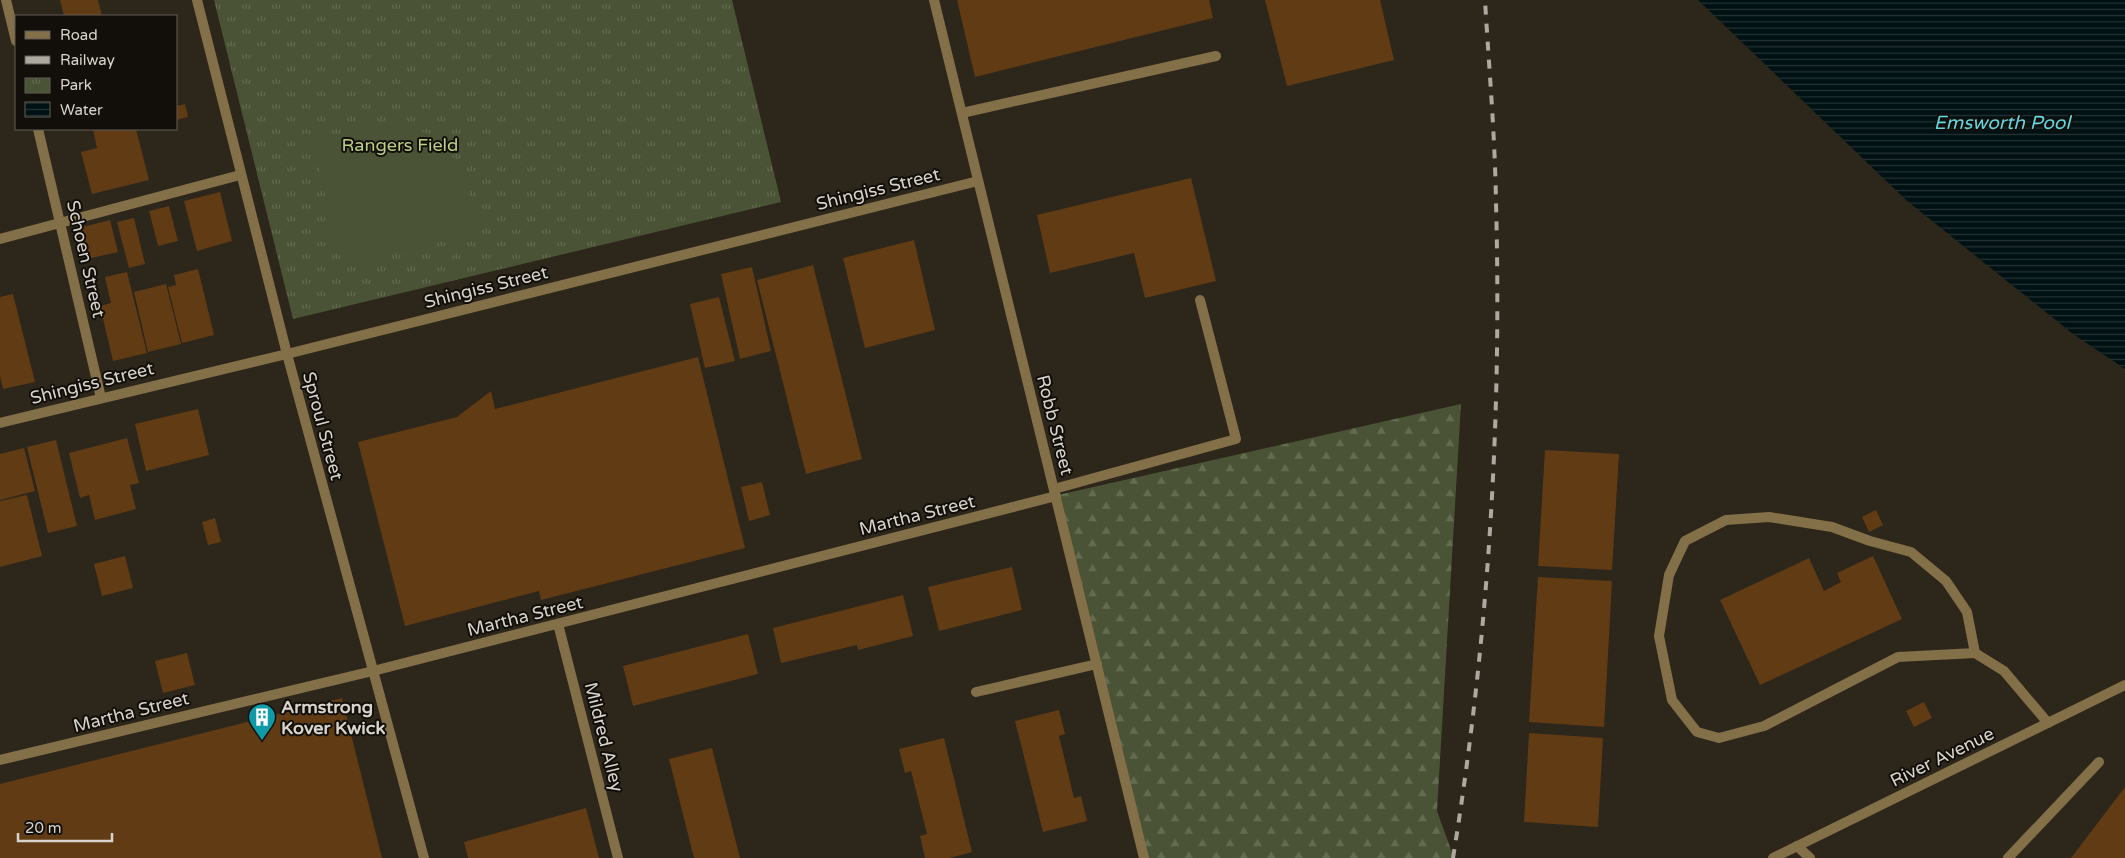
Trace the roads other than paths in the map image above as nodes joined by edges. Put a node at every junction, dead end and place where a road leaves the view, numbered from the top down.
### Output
1 (6, 0) edge
2 (197, 0) edge
3 (934, 0) edge
4 (15, 38) edge
5 (1216, 56) dead end
6 (962, 114) junction
7 (38, 130) edge
8 (240, 176) junction
9 (978, 180) junction
10 (61, 222) junction
11 (0, 239) edge
12 (1200, 300) dead end
13 (287, 354) junction
14 (101, 398) junction
15 (0, 423) edge
16 (1055, 492) junction
17 (558, 624) junction
18 (1976, 653) junction
19 (1097, 664) junction
20 (373, 671) junction
21 (2125, 685) edge
22 (976, 692) dead end
23 (2048, 723) junction
24 (0, 760) edge
25 (2100, 762) dead end
26 (1798, 846) junction
27 (424, 858) edge
28 (618, 858) edge
29 (1144, 858) edge
30 (1773, 858) edge
31 (1810, 858) edge
32 (2008, 858) edge

1 - 4 street
2 - 8 street, Sproul Street
3 - 6 street, Robb Street
5 - 6 street
6 - 9 street, Robb Street
7 - 10 street, Schoen Street
8 - 10 street
8 - 13 street, Sproul Street
9 - 13 street, Shingiss Street
9 - 16 street, Robb Street
10 - 11 street
10 - 14 street, Schoen Street
12 - 16 street, Martha Street
13 - 14 street, Shingiss Street
13 - 20 street, Sproul Street
14 - 15 street, Shingiss Street
16 - 17 street, Martha Street
16 - 19 street, Robb Street
17 - 20 street, Martha Street
17 - 28 street, Mildred Alley
18 - 18 street
18 - 23 street
19 - 22 street
19 - 29 street, Robb Street
20 - 24 street, Martha Street
20 - 27 street, Sproul Street
21 - 23 street, River Avenue
23 - 26 street, River Avenue
25 - 32 street
26 - 30 street, River Avenue
26 - 31 street

